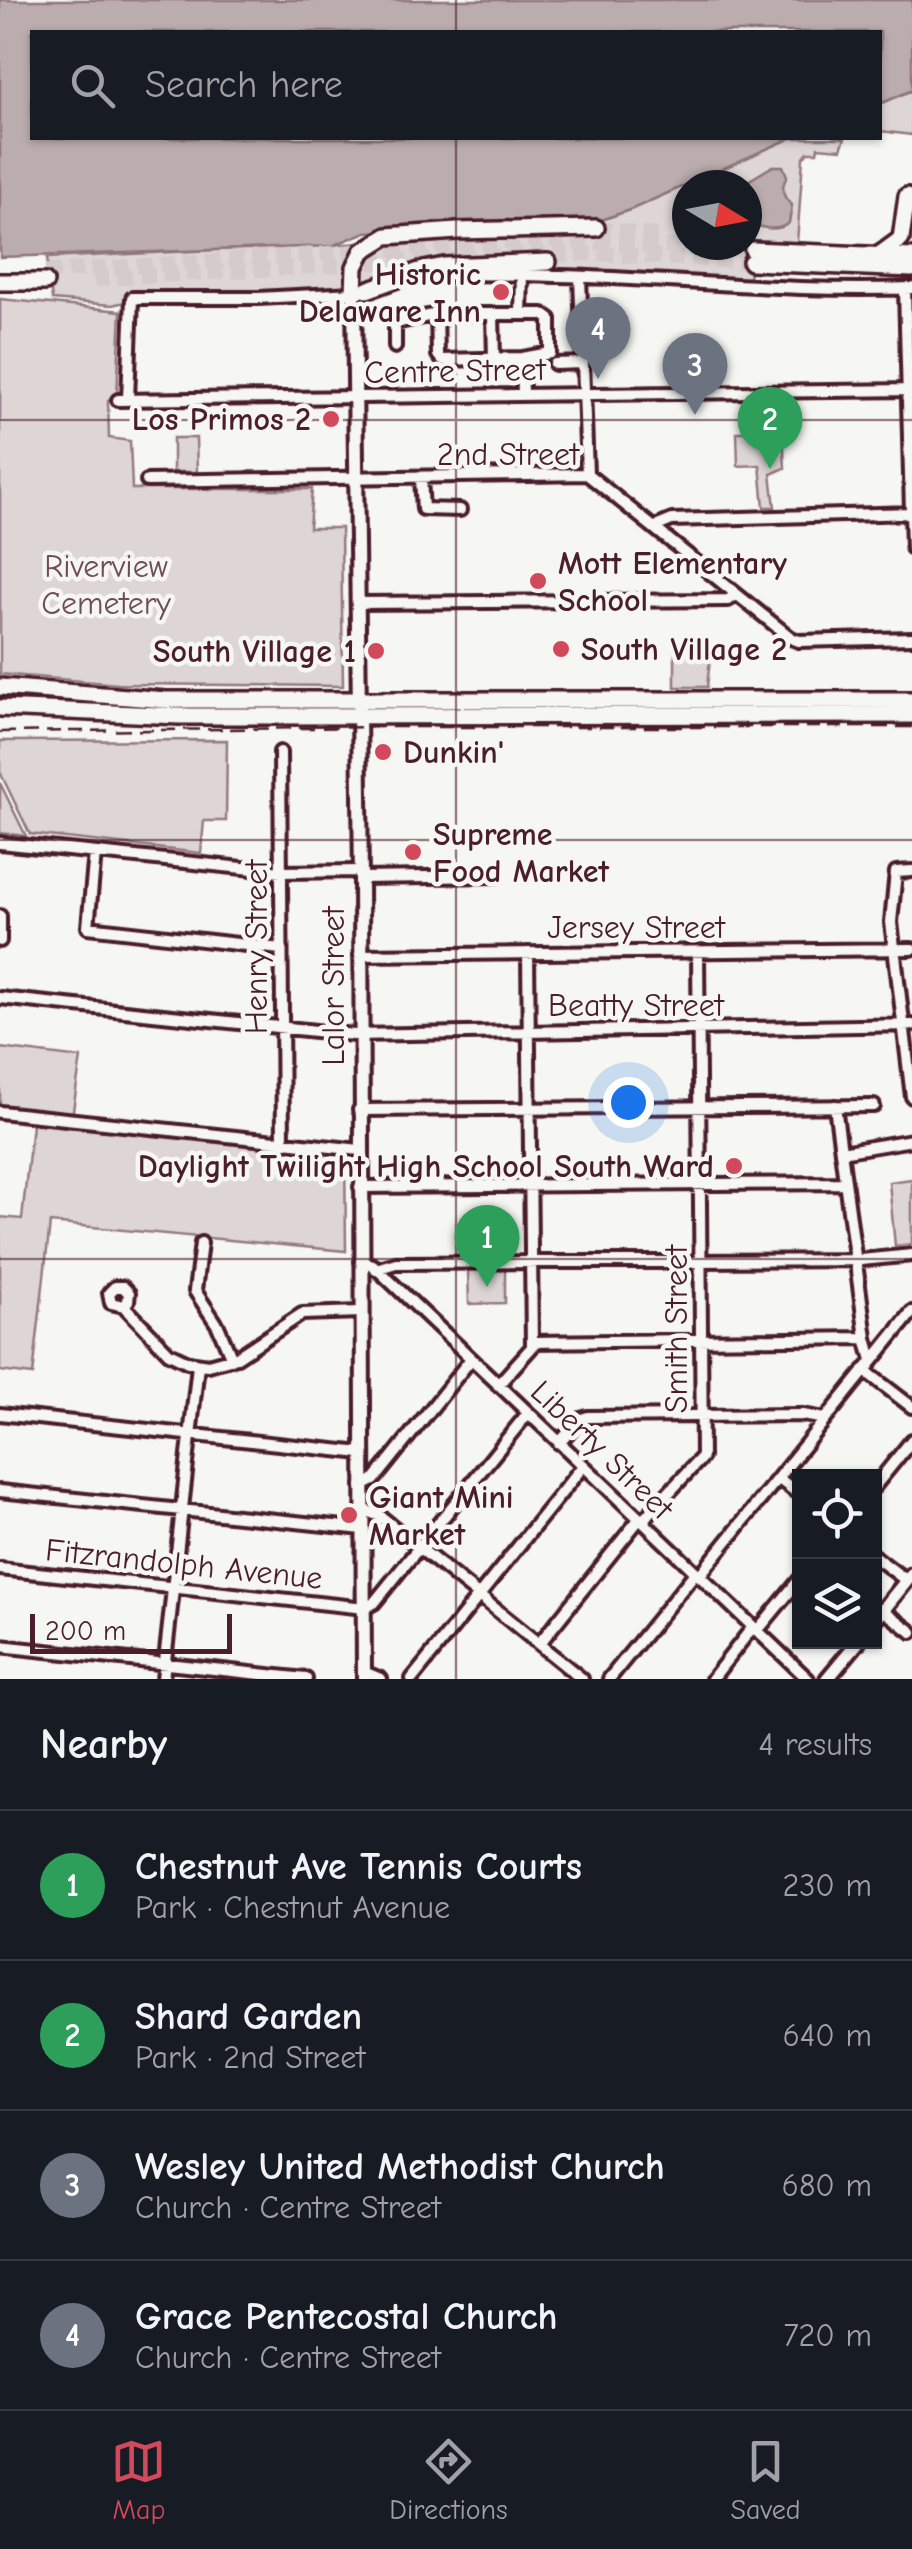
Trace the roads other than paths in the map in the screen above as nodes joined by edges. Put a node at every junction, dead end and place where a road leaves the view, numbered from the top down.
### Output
1 (596, 228) tunnel mouth
2 (912, 236) edge
3 (878, 256) junction
4 (912, 258) edge
5 (548, 262) dead end
6 (912, 269) edge
7 (0, 272) edge
8 (522, 275) junction
9 (580, 277) junction
10 (0, 282) edge
11 (908, 289) edge
12 (360, 291) junction
13 (437, 314) junction
14 (494, 314) junction
15 (522, 314) junction
16 (395, 347) dead end
17 (522, 358) junction
18 (494, 359) junction
19 (582, 363) junction
20 (555, 364) dead end
21 (910, 390) edge
22 (583, 394) junction
23 (523, 395) junction
24 (356, 398) junction
25 (586, 474) junction
26 (357, 479) junction
27 (421, 479) junction
28 (146, 481) dead end
29 (460, 510) dead end
30 (912, 513) edge
31 (655, 527) junction
32 (912, 548) edge
33 (736, 595) junction
34 (358, 602) junction
35 (912, 638) edge
36 (0, 687) edge
37 (912, 700) edge
38 (358, 708) junction
39 (5, 709) edge
40 (912, 715) edge
41 (280, 752) dead end
42 (0, 843) edge
43 (96, 853) junction
44 (912, 871) edge
45 (281, 872) junction
46 (361, 874) junction
47 (496, 876) dead end
48 (1, 920) edge
49 (0, 941) edge
50 (912, 948) edge
51 (894, 949) junction
52 (281, 950) junction
53 (698, 952) junction
54 (528, 953) junction
55 (360, 955) junction
56 (0, 998) edge
57 (908, 1026) edge
58 (282, 1027) junction
59 (699, 1030) junction
60 (529, 1031) junction
61 (360, 1033) junction
62 (912, 1097) edge
63 (835, 1106) junction
64 (874, 1106) dead end
65 (700, 1107) junction
66 (530, 1108) junction
67 (360, 1110) junction
68 (0, 1112) edge
69 (912, 1140) edge
70 (283, 1142) junction
71 (360, 1150) junction
72 (842, 1152) junction
73 (845, 1183) junction
74 (700, 1184) junction
75 (530, 1186) junction
76 (360, 1187) junction
77 (200, 1243) dead end
78 (912, 1255) edge
79 (856, 1260) junction
80 (361, 1261) junction
81 (701, 1262) junction
82 (531, 1263) junction
83 (376, 1269) junction
84 (124, 1306) dead end
85 (361, 1312) junction
86 (912, 1312) edge
87 (866, 1338) junction
88 (702, 1339) junction
89 (532, 1342) junction
90 (470, 1358) junction
91 (232, 1359) junction
92 (872, 1360) junction
93 (198, 1364) junction
94 (864, 1370) junction
95 (498, 1385) junction
96 (912, 1407) edge
97 (528, 1413) junction
98 (0, 1414) edge
99 (702, 1416) junction
100 (825, 1418) junction
101 (190, 1434) junction
102 (912, 1440) edge
103 (559, 1443) junction
104 (362, 1453) junction
105 (582, 1466) junction
106 (882, 1477) edge
107 (778, 1478) junction
108 (362, 1486) junction
109 (792, 1489) edge
110 (0, 1492) edge
111 (362, 1509) junction
112 (182, 1510) junction
113 (640, 1520) junction
114 (363, 1530) junction
115 (418, 1548) junction
116 (879, 1559) edge
117 (0, 1570) edge
118 (697, 1574) junction
119 (909, 1578) edge
120 (173, 1588) junction
121 (792, 1588) edge
122 (478, 1596) junction
123 (363, 1608) junction
124 (882, 1612) edge
125 (882, 1617) edge
126 (755, 1629) junction
127 (912, 1632) edge
128 (539, 1644) junction
129 (0, 1646) edge
130 (852, 1649) edge
131 (165, 1664) junction
132 (364, 1675) edge
133 (163, 1679) edge
134 (306, 1679) edge
135 (381, 1679) edge
136 (412, 1679) edge
137 (582, 1679) edge
138 (609, 1679) edge
139 (712, 1679) edge
140 (808, 1679) edge
141 (827, 1679) edge

1 - 12 highway
2 - 3 highway
3 - 4 highway
3 - 6 highway
5 - 12 highway
7 - 10 highway
8 - 9 street
8 - 12 street
8 - 15 street
9 - 11 street
9 - 19 street
11 - 21 street
12 - 24 main road, Lalor Street
12 - 24 street, Centre Street
13 - 14 street
13 - 16 street
13 - 18 street
14 - 15 street
14 - 18 street
15 - 17 street
17 - 18 street
17 - 23 street
19 - 20 street
19 - 22 street
21 - 22 street, Centre Street
21 - 30 street
22 - 23 street, Centre Street
22 - 25 street
23 - 24 street, Centre Street
24 - 26 main road, Lalor Street
25 - 27 street, 2nd Street
25 - 31 street, 2nd Street
26 - 27 street, 2nd Street
26 - 28 street, 2nd Street
26 - 34 main road, Lalor Street
27 - 29 street
30 - 31 street
30 - 32 street
31 - 33 street, 2nd Street
33 - 34 street
33 - 35 street, 2nd Street
34 - 38 main road, Lalor Street
36 - 38 highway
37 - 38 highway
38 - 39 highway
38 - 40 highway
38 - 46 main road, Lalor Street
41 - 45 street, Henry Street
42 - 43 street
43 - 45 street
43 - 52 street
44 - 51 street
45 - 46 street
45 - 52 street, Henry Street
46 - 47 street
46 - 55 main road, Lalor Street
48 - 49 street
50 - 51 street, Jersey Street
51 - 53 street, Jersey Street
51 - 57 street
52 - 58 street, Henry Street
53 - 54 street, Jersey Street
53 - 59 street, Smith Street
54 - 55 street, Jersey Street
54 - 60 street
55 - 61 main road, Lalor Street
56 - 58 street, Beatty Street
57 - 59 street, Beatty Street
57 - 62 street
58 - 61 street, Beatty Street
58 - 70 street, Henry Street
59 - 60 street, Beatty Street
59 - 65 street, Smith Street
60 - 61 street, Beatty Street
60 - 66 street
61 - 67 main road, Lalor Street
63 - 64 street
63 - 65 street
63 - 72 street
65 - 66 street
65 - 74 street, Smith Street
66 - 67 street
66 - 75 street
67 - 71 main road, Lalor Street
68 - 70 street
69 - 72 street
70 - 71 street
71 - 76 main road, Lalor Street
72 - 73 street
73 - 74 street
73 - 79 street
74 - 75 street
74 - 81 street, Smith Street
75 - 76 street
75 - 82 street
76 - 80 main road, Lalor Street
77 - 91 street
78 - 79 street
79 - 81 street
79 - 87 street
80 - 83 street, Liberty Street
80 - 85 main road, Lalor Street
81 - 82 street
81 - 88 street, Smith Street
82 - 83 street
82 - 89 street
83 - 90 street, Liberty Street
84 - 93 street
85 - 91 street
85 - 104 main road, Lalor Street
86 - 92 street
87 - 88 street
87 - 92 street
88 - 89 street
88 - 99 street, Smith Street
89 - 95 street
90 - 95 street, Liberty Street
90 - 108 street
91 - 93 street
92 - 94 street
93 - 101 street
94 - 96 street
94 - 100 street
95 - 97 street, Liberty Street
97 - 103 street, Liberty Street
97 - 115 street
98 - 101 street
99 - 100 street
99 - 103 street
99 - 113 street, Smith Street
100 - 107 street
101 - 104 street
101 - 112 street
102 - 106 street
103 - 105 street, Liberty Street
104 - 108 main road, Lalor Street
105 - 113 street, Liberty Street
105 - 122 street
107 - 109 street
107 - 118 street
108 - 111 main road, Lalor Street
110 - 112 street
111 - 114 main road, Lalor Street
111 - 115 street
112 - 114 street
112 - 120 street
113 - 118 street, Liberty Street
113 - 128 street, Smith Street
114 - 123 main road, Lalor Street
115 - 122 street
115 - 123 street
116 - 119 street
117 - 120 street, Fitzrandolph Avenue
118 - 126 street, Liberty Street
118 - 138 street
119 - 124 main road
120 - 123 street, Fitzrandolph Avenue
120 - 131 street
121 - 126 street
122 - 128 street
122 - 136 street
123 - 132 main road, Lalor Street
125 - 127 street
126 - 139 street
126 - 140 street, Liberty Street
128 - 137 street
129 - 131 street
130 - 141 main road
131 - 133 street
131 - 134 street
132 - 135 street

